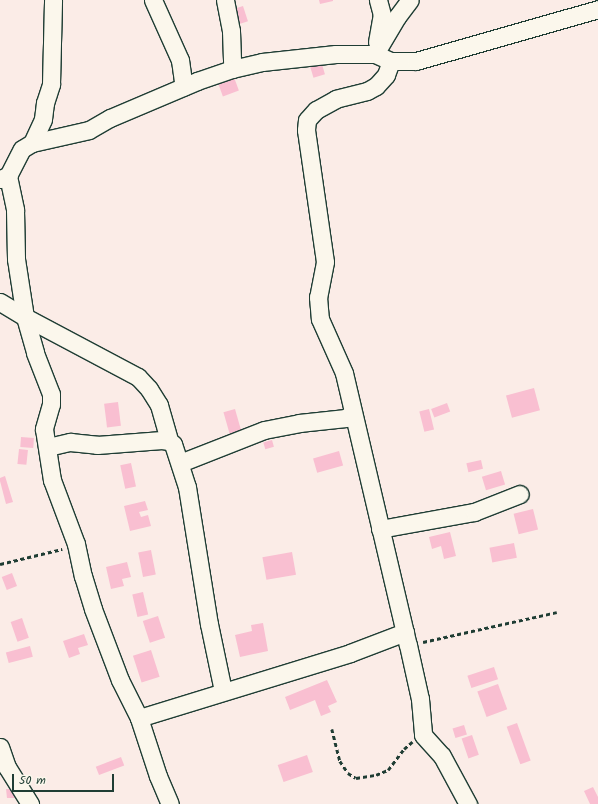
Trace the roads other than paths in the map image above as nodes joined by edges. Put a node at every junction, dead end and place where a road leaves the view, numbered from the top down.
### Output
1 (53, 0) edge
2 (153, 0) edge
3 (225, 0) edge
4 (378, 0) edge
5 (410, 0) edge
6 (598, 9) edge
7 (375, 54) junction
8 (391, 61) junction
9 (232, 69) junction
10 (184, 87) junction
11 (32, 143) junction
12 (4, 177) edge
13 (0, 302) edge
14 (25, 317) junction
15 (352, 413) junction
16 (169, 441) junction
17 (48, 447) junction
18 (180, 463) junction
19 (520, 494) dead end
20 (380, 529) junction
21 (407, 638) junction
22 (223, 691) junction
23 (139, 718) junction
24 (0, 747) edge
25 (30, 804) edge
26 (170, 804) edge
27 (468, 804) edge

1 - 11 street
2 - 10 street
3 - 9 street
4 - 7 street
5 - 7 street
6 - 8 street
7 - 8 street
7 - 9 street
8 - 15 street
9 - 10 street
10 - 11 street
11 - 12 street
12 - 14 street
13 - 14 street
14 - 16 street
14 - 17 street
15 - 18 street
15 - 20 street
16 - 17 street
16 - 18 street
17 - 23 street
18 - 22 street
19 - 20 street
20 - 21 street
21 - 22 street
21 - 27 street
22 - 23 street
23 - 26 street
24 - 25 street

